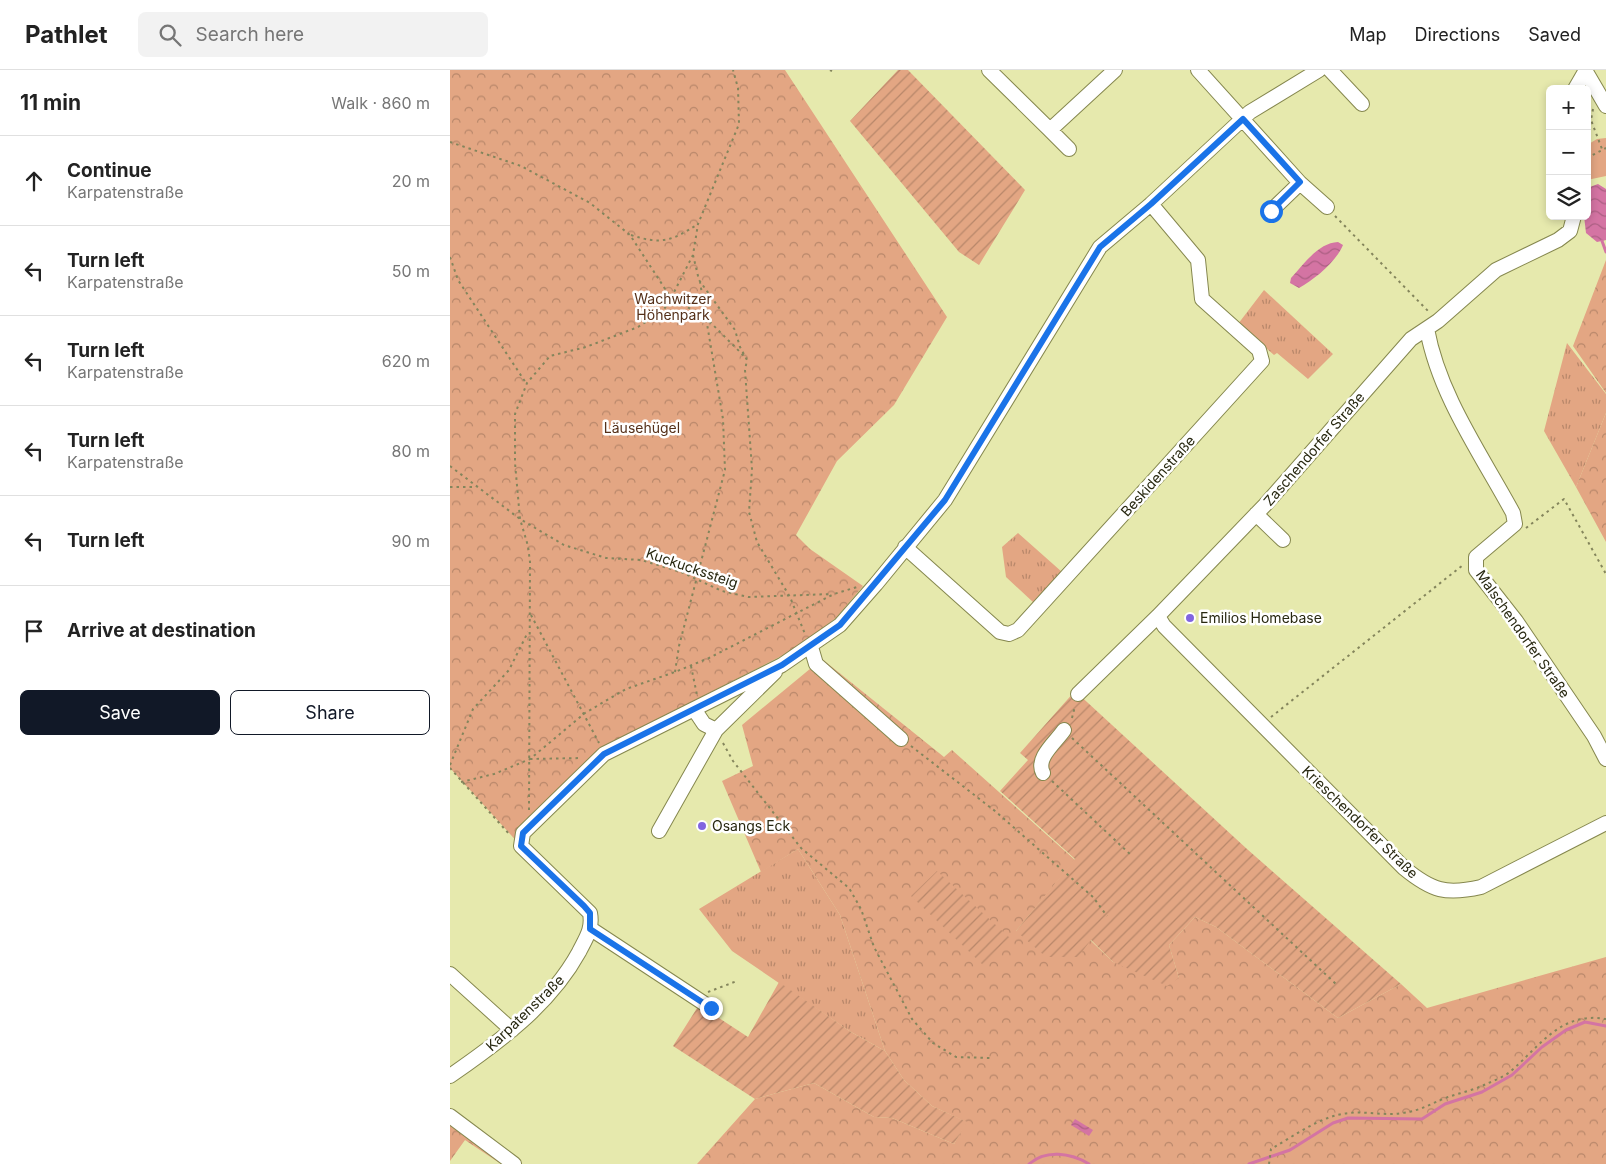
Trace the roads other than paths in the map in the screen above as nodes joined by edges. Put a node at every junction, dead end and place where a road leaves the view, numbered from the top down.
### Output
1 (989, 70) edge
2 (1116, 70) edge
3 (1198, 70) edge
4 (1319, 70) edge
5 (1330, 70) edge
6 (1586, 70) edge
7 (1577, 85) edge
8 (1604, 103) edge
9 (1362, 104) dead end
10 (1243, 119) junction
11 (1050, 130) junction
12 (1069, 149) dead end
13 (1300, 182) junction
14 (1151, 204) junction
15 (1327, 207) road end
16 (1271, 211) dead end
17 (1573, 220) edge
18 (1433, 325) junction
19 (1256, 514) junction
20 (1283, 540) dead end
21 (905, 548) junction
22 (1158, 616) junction
23 (811, 647) junction
24 (782, 665) junction
25 (1078, 694) dead end
26 (697, 708) junction
27 (716, 730) junction
28 (1064, 730) road end
29 (901, 739) road end
30 (1606, 758) edge
31 (1043, 773) road end
32 (1606, 823) edge
33 (659, 832) dead end
34 (590, 929) junction
35 (450, 974) edge
36 (711, 1008) dead end
37 (512, 1030) junction
38 (450, 1076) edge
39 (450, 1116) edge
40 (514, 1164) edge

1 - 11 street
2 - 11 street
3 - 10 street
4 - 10 street
5 - 9 street
6 - 7 street
6 - 8 street
10 - 13 street
10 - 14 street
11 - 12 street
13 - 15 street
13 - 16 street
14 - 21 street
14 - 21 street, Beskidenstraße
17 - 18 street, Zaschendorfer Straße
18 - 19 street, Zaschendorfer Straße
18 - 30 street, Malschendorfer Straße
19 - 20 street
19 - 22 street, Zaschendorfer Straße
21 - 23 street
22 - 25 street, Zaschendorfer Straße
22 - 32 street, Krieschendorfer Straße
23 - 24 street
23 - 29 street
24 - 26 street
24 - 27 street
26 - 27 street
26 - 34 street
27 - 33 street
28 - 31 street
34 - 36 street
34 - 37 street, Karpatenstraße
35 - 37 street
37 - 38 street, Karpatenstraße
39 - 40 street

